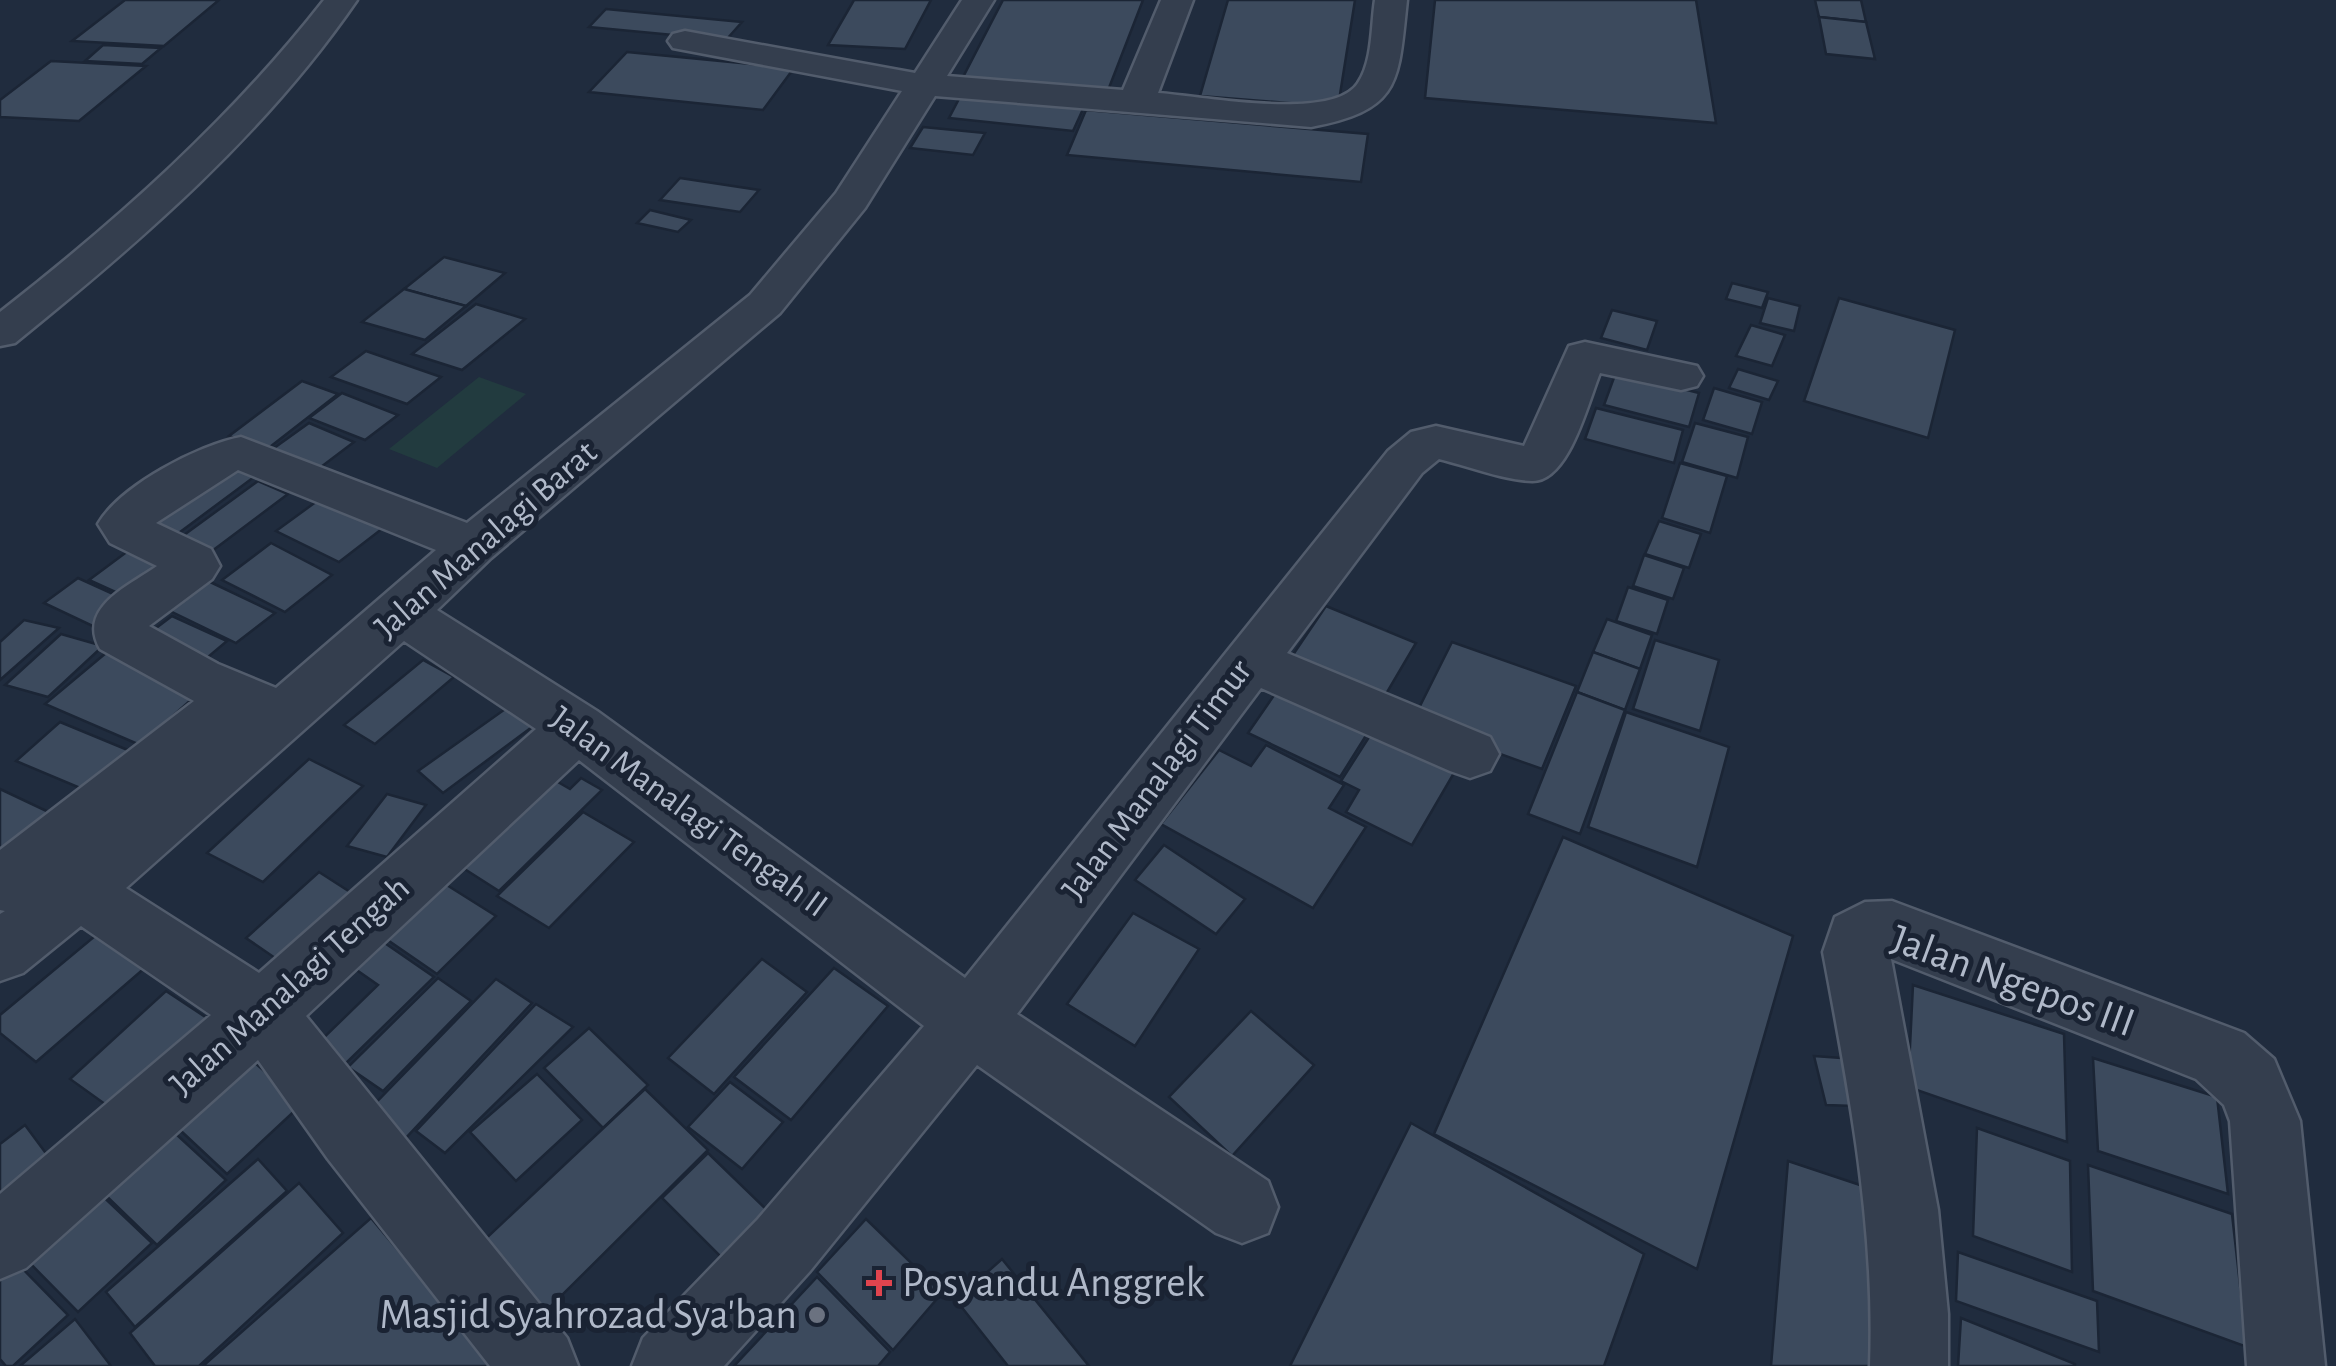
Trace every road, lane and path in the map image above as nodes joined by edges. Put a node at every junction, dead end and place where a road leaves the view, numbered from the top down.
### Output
1 (341, 0) edge
2 (978, 0) edge
3 (1176, 0) edge
4 (1390, 0) edge
5 (685, 41) dead end
6 (925, 84) junction
7 (1136, 103) junction
8 (0, 334) edge
9 (1681, 376) dead end
10 (473, 544) junction
11 (401, 613) junction
12 (1250, 660) junction
13 (262, 705) junction
14 (577, 727) junction
15 (1470, 754) dead end
16 (36, 880) edge
17 (0, 952) edge
18 (263, 1012) junction
19 (970, 1020) junction
20 (1242, 1207) dead end
21 (0, 1242) edge
22 (539, 1366) edge
23 (672, 1366) edge
24 (1910, 1366) edge
25 (2286, 1366) edge

1 - 8 street
2 - 6 street, Jalan Manalagi Barat
3 - 7 street
4 - 7 street
5 - 6 street
6 - 7 street
6 - 10 street, Jalan Manalagi Barat
9 - 12 street, Jalan Manalagi Timur
10 - 11 street, Jalan Manalagi Barat
10 - 13 street
11 - 13 street, Jalan Manalagi Barat
11 - 14 street, Jalan Manalagi Tengah II
12 - 15 street
12 - 19 street, Jalan Manalagi Timur
13 - 16 street, Jalan Manalagi Barat
14 - 18 street, Jalan Manalagi Tengah
14 - 19 street, Jalan Manalagi Tengah II
16 - 17 street
16 - 18 street
18 - 21 street, Jalan Manalagi Tengah
18 - 22 street
19 - 20 street, Jalan Manalagi Tengah II
19 - 23 street, Jalan Manalagi Timur
24 - 25 street, Jalan Ngepos III

